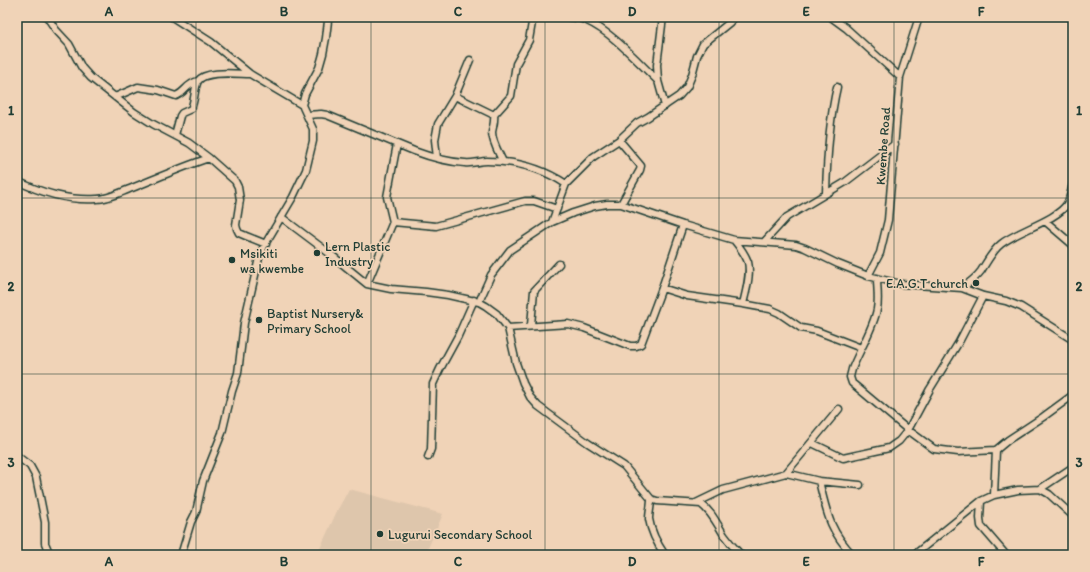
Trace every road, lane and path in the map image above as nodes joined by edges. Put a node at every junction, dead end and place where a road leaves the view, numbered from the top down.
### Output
1 (47, 17) edge
2 (172, 17) edge
3 (326, 17) edge
4 (534, 17) edge
5 (569, 17) edge
6 (663, 17) edge
7 (734, 17) edge
8 (831, 17) edge
9 (919, 17) edge
10 (470, 60) dead end
11 (250, 74) junction
12 (900, 77) junction
13 (198, 81) junction
14 (658, 81) junction
15 (837, 86) dead end
16 (455, 96) junction
17 (115, 97) junction
18 (302, 105) junction
19 (665, 106) junction
20 (307, 115) junction
21 (494, 116) junction
22 (175, 135) junction
23 (619, 140) junction
24 (397, 144) junction
25 (895, 144) junction
26 (209, 158) junction
27 (437, 158) junction
28 (503, 162) junction
29 (17, 181) edge
30 (566, 184) junction
31 (1073, 184) edge
32 (826, 193) junction
33 (621, 204) junction
34 (1070, 206) edge
35 (557, 209) junction
36 (281, 217) junction
37 (1045, 221) junction
38 (393, 222) junction
39 (552, 222) junction
40 (683, 225) junction
41 (734, 240) junction
42 (764, 242) junction
43 (266, 244) junction
44 (1073, 245) edge
45 (559, 264) dead end
46 (868, 276) junction
47 (877, 278) junction
48 (367, 284) junction
49 (662, 288) junction
50 (962, 288) junction
51 (983, 296) junction
52 (477, 301) junction
53 (743, 304) junction
54 (531, 325) junction
55 (508, 328) junction
56 (1073, 340) edge
57 (861, 348) junction
58 (1073, 395) edge
59 (839, 409) dead end
60 (908, 430) junction
61 (812, 443) junction
62 (996, 450) junction
63 (17, 456) edge
64 (428, 458) dead end
65 (1073, 466) edge
66 (786, 473) junction
67 (819, 481) junction
68 (860, 485) dead end
69 (1040, 489) junction
70 (994, 495) junction
71 (651, 500) junction
72 (981, 500) junction
73 (696, 503) junction
74 (1073, 516) edge
75 (50, 555) edge
76 (181, 555) edge
77 (665, 555) edge
78 (740, 555) edge
79 (853, 555) edge
80 (914, 555) edge
81 (1006, 555) edge

1 - 17 street
2 - 11 street
3 - 18 street
4 - 21 street
5 - 14 street
6 - 14 street
7 - 19 street
8 - 12 street
9 - 12 street, Kwembe Road
10 - 16 street
11 - 13 street
11 - 18 street
12 - 25 street, Kwembe Road
13 - 17 street
13 - 22 street
14 - 19 street
15 - 32 street
16 - 21 street
16 - 27 street
17 - 22 street
18 - 20 street
19 - 23 street
20 - 24 street
20 - 36 street
21 - 28 street
22 - 26 street
23 - 30 street
23 - 33 street
24 - 27 street
24 - 38 street
25 - 32 street
25 - 46 street, Kwembe Road
26 - 29 street
26 - 43 street
27 - 28 street
28 - 30 street
30 - 35 street
31 - 34 street
32 - 42 street
33 - 39 street
33 - 40 street
34 - 37 street
35 - 38 street
35 - 39 street
36 - 43 street
36 - 48 street
37 - 44 street
37 - 50 street
38 - 48 street
39 - 52 street
40 - 41 street
40 - 49 street
41 - 42 street
41 - 53 street
42 - 46 street
43 - 76 street
45 - 54 street
46 - 47 street
47 - 50 street
47 - 57 street
48 - 52 street
49 - 53 street
49 - 54 street
50 - 51 street
51 - 56 street
51 - 60 street
52 - 55 street
52 - 64 street
53 - 57 street
54 - 55 street
55 - 71 street
57 - 60 street
58 - 62 street
59 - 61 street
60 - 61 street
60 - 62 street
61 - 66 street
62 - 70 street
63 - 75 street
65 - 69 street
66 - 67 street
66 - 73 street
67 - 68 street
67 - 79 street
69 - 70 street
69 - 74 street
70 - 72 street
71 - 73 street
71 - 77 street
72 - 80 street
72 - 81 street
73 - 78 street

